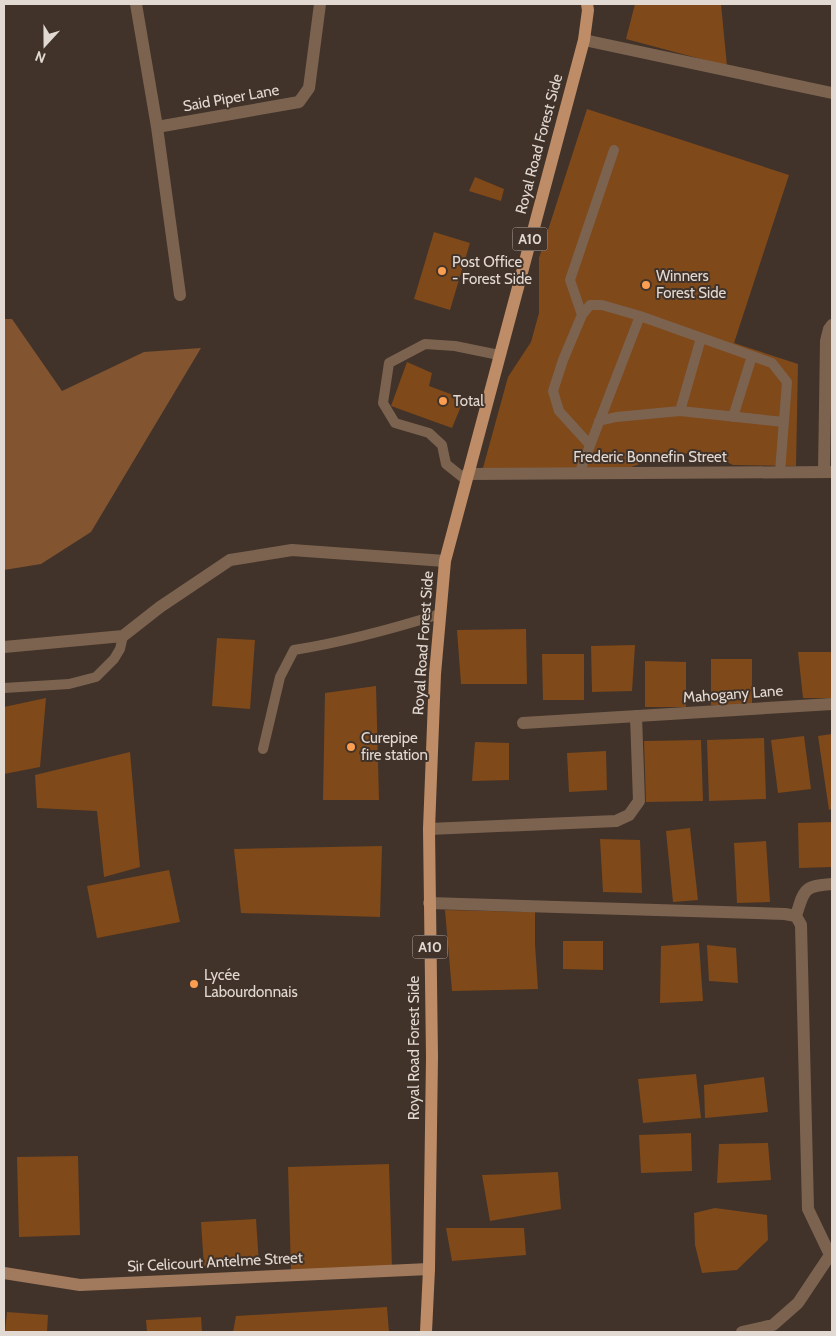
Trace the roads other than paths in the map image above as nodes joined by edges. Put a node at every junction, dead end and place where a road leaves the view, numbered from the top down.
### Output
1 (136, 4) edge
2 (320, 4) edge
3 (587, 4) edge
4 (584, 40) junction
5 (832, 93) edge
6 (156, 128) junction
7 (614, 150) dead end
8 (180, 295) dead end
9 (582, 316) junction
10 (640, 316) junction
11 (832, 325) edge
12 (701, 338) junction
13 (499, 356) junction
14 (752, 356) junction
15 (680, 411) junction
16 (733, 417) junction
17 (599, 421) junction
18 (784, 422) junction
19 (590, 445) junction
20 (780, 472) junction
21 (828, 472) edge
22 (579, 474) junction
23 (466, 477) junction
24 (445, 562) junction
25 (440, 614) junction
26 (122, 636) junction
27 (4, 647) edge
28 (4, 688) edge
29 (832, 704) edge
30 (636, 716) junction
31 (523, 723) dead end
32 (263, 749) dead end
33 (429, 829) junction
34 (832, 884) edge
35 (429, 903) junction
36 (796, 916) junction
37 (831, 1253) edge
38 (429, 1268) junction
39 (4, 1273) edge
40 (426, 1332) edge
41 (742, 1332) edge

1 - 6 street
2 - 6 street, Said Piper Lane
3 - 4 main road, Royal Road Forest Side / A10
4 - 5 street
4 - 13 main road, Royal Road Forest Side / A10
6 - 8 street
7 - 9 lane
9 - 10 lane
9 - 19 lane
10 - 12 lane
10 - 17 lane
11 - 21 street
12 - 14 lane
12 - 15 lane
13 - 23 main road, Royal Road Forest Side / A10
13 - 23 lane
14 - 16 lane
14 - 18 lane
15 - 16 lane
15 - 17 lane
16 - 18 lane
17 - 19 lane
18 - 20 lane
19 - 22 lane
20 - 21 street, Frederic Bonnefin Street
20 - 22 street, Frederic Bonnefin Street
22 - 23 street, Frederic Bonnefin Street
23 - 24 main road, Royal Road Forest Side / A10
24 - 25 main road, Royal Road Forest Side / A10
24 - 26 street
25 - 32 lane
25 - 33 main road, Royal Road Forest Side / A10
26 - 27 street
26 - 28 lane
29 - 30 street, Mahogany Lane
30 - 31 street, Mahogany Lane
30 - 33 street
33 - 35 main road, Royal Road Forest Side / A10
34 - 36 street
35 - 36 street
35 - 38 main road, Royal Road Forest Side / A10
36 - 37 street
37 - 41 street
38 - 39 street, Sir Celicourt Antelme Street
38 - 40 main road, Royal Road Forest Side / A10

